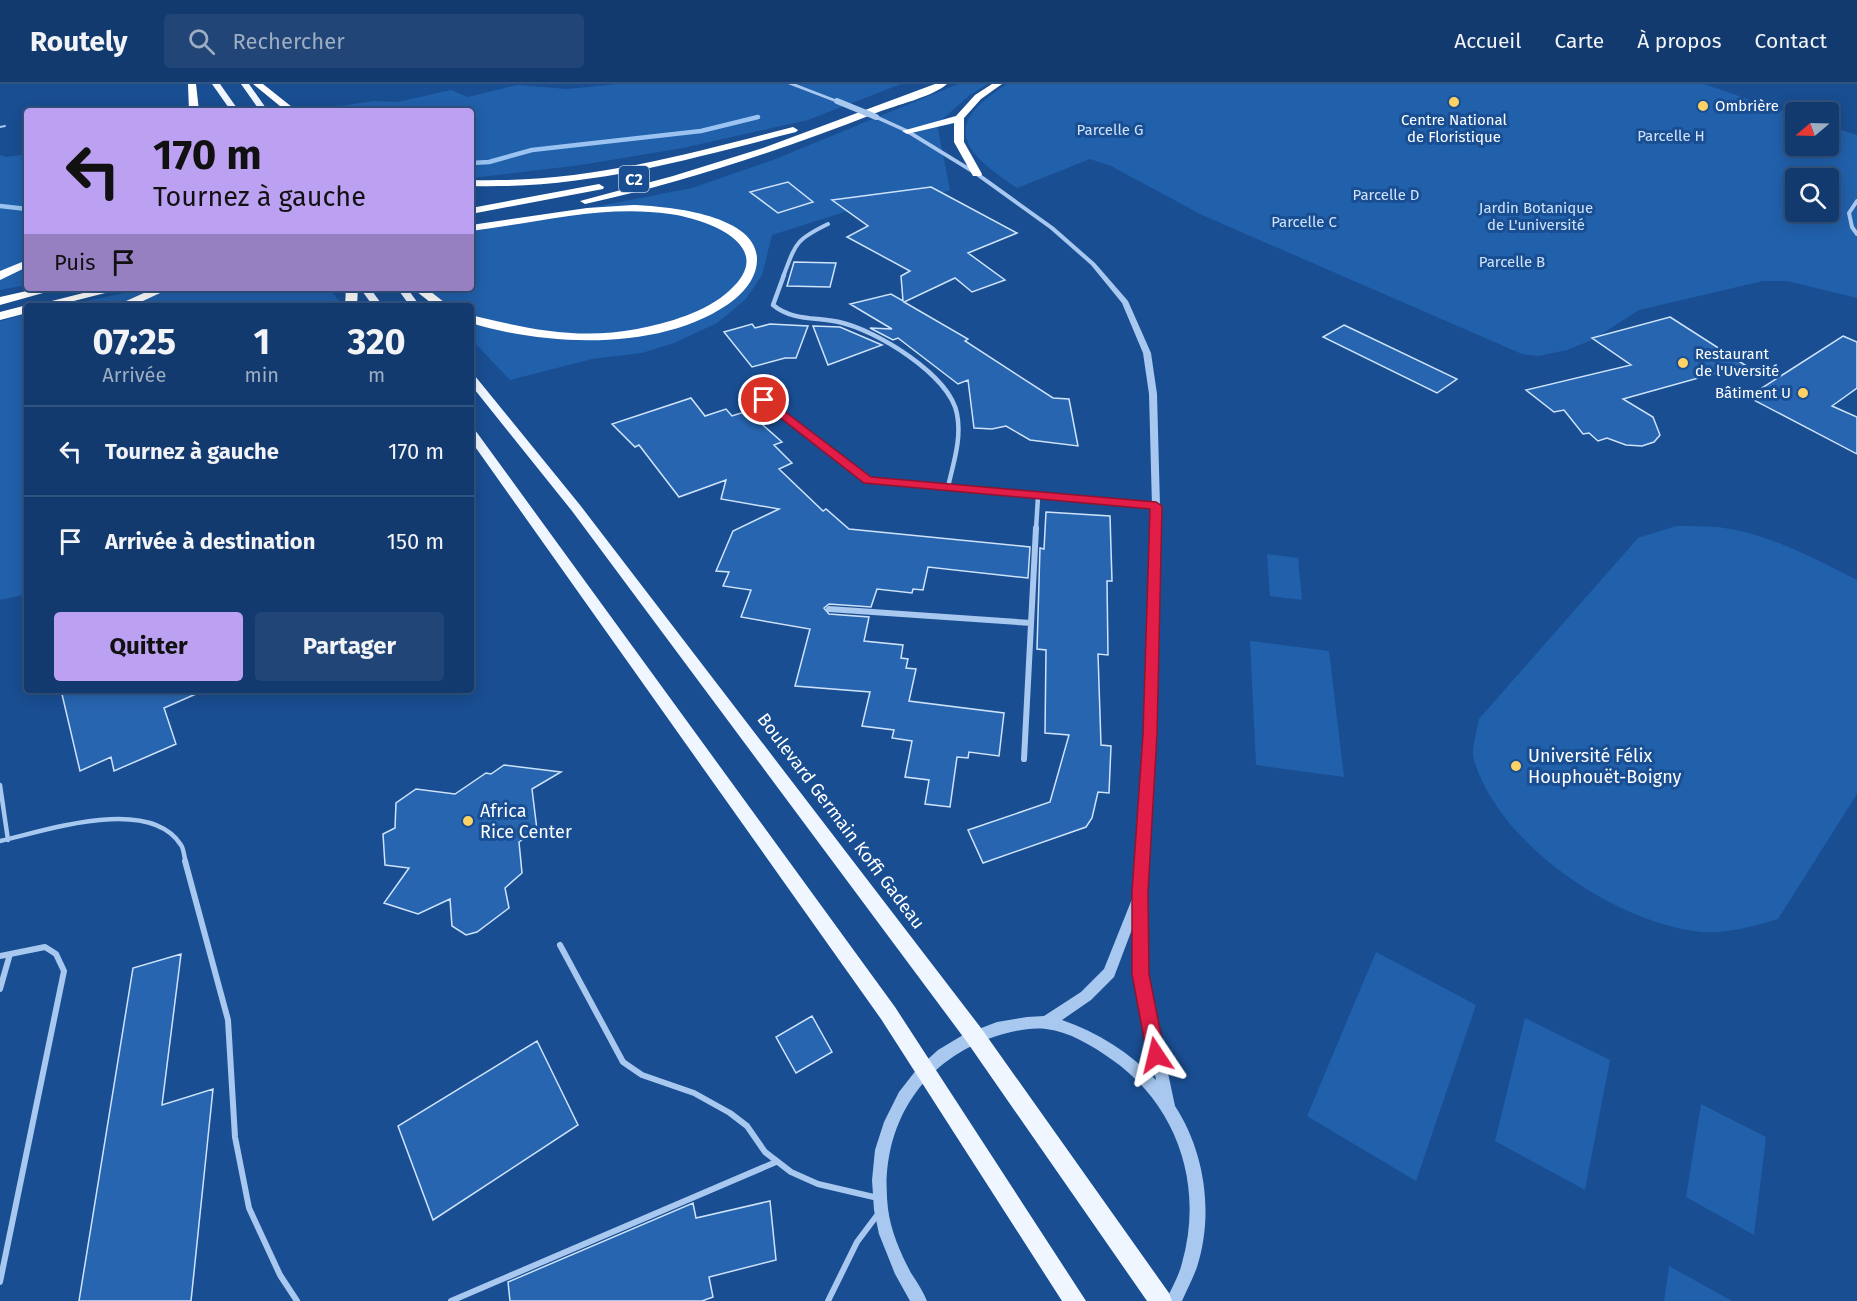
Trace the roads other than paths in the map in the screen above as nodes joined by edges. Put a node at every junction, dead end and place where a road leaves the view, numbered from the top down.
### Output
1 (192, 84) edge
2 (216, 84) edge
3 (245, 84) edge
4 (257, 84) edge
5 (791, 84) edge
6 (916, 84) edge
7 (943, 84) edge
8 (998, 84) edge
9 (194, 108) edge
10 (233, 108) edge
11 (262, 108) edge
12 (289, 108) edge
13 (959, 118) junction
14 (5, 126) dead end
15 (0, 127) edge
16 (793, 130) junction
17 (907, 131) junction
18 (977, 174) junction
19 (474, 183) edge
20 (1857, 201) edge
21 (474, 210) edge
22 (828, 224) dead end
23 (474, 225) edge
24 (474, 226) edge
25 (1857, 234) edge
26 (24, 264) edge
27 (0, 276) edge
28 (42, 291) edge
29 (106, 291) edge
30 (158, 291) edge
31 (422, 291) edge
32 (0, 301) edge
33 (52, 303) edge
34 (128, 303) edge
35 (439, 303) edge
36 (24, 310) edge
37 (0, 316) edge
38 (474, 320) edge
39 (474, 382) edge
40 (745, 386) dead end
41 (474, 437) edge
42 (948, 487) junction
43 (1038, 498) junction
44 (1156, 506) junction
45 (829, 609) dead end
46 (1031, 623) junction
47 (1024, 759) dead end
48 (0, 785) edge
49 (8, 840) junction
50 (0, 841) edge
51 (1140, 892) junction
52 (560, 945) dead end
53 (10, 954) junction
54 (0, 956) edge
55 (0, 989) edge
56 (1046, 1023) junction
57 (974, 1035) junction
58 (925, 1068) junction
59 (1168, 1105) junction
60 (776, 1162) junction
61 (881, 1204) junction
62 (0, 1282) edge
63 (297, 1301) edge
64 (451, 1301) edge
65 (828, 1301) edge
66 (919, 1301) edge
67 (1075, 1301) edge
68 (1161, 1301) edge
69 (1174, 1301) edge

1 - 9 highway
2 - 10 main road
3 - 11 main road
4 - 12 highway
5 - 17 street, bridge
6 - 16 highway
7 - 23 highway
8 - 13 highway
13 - 17 highway
13 - 18 highway
14 - 15 lane
16 - 19 highway
16 - 21 highway, C2
17 - 18 street
18 - 44 street
20 - 25 street
22 - 42 street
24 - 38 highway
26 - 27 highway
28 - 32 highway
29 - 33 highway
30 - 34 highway
31 - 35 highway
36 - 37 highway
39 - 57 main road, Boulevard Germain Koffi Gadeau
40 - 42 street
41 - 58 main road
42 - 43 street
43 - 44 street
43 - 46 street
44 - 51 street
45 - 46 street
46 - 47 street
48 - 49 lane
49 - 50 lane
49 - 63 lane
51 - 56 street
51 - 59 street
52 - 60 lane
53 - 54 lane
53 - 55 lane
53 - 62 lane
56 - 57 street
56 - 59 street
57 - 58 street
57 - 68 main road, Boulevard Germain Koffi Gadeau
58 - 61 street
58 - 67 main road
59 - 69 street
60 - 61 lane
60 - 64 lane
61 - 65 lane
61 - 66 street

